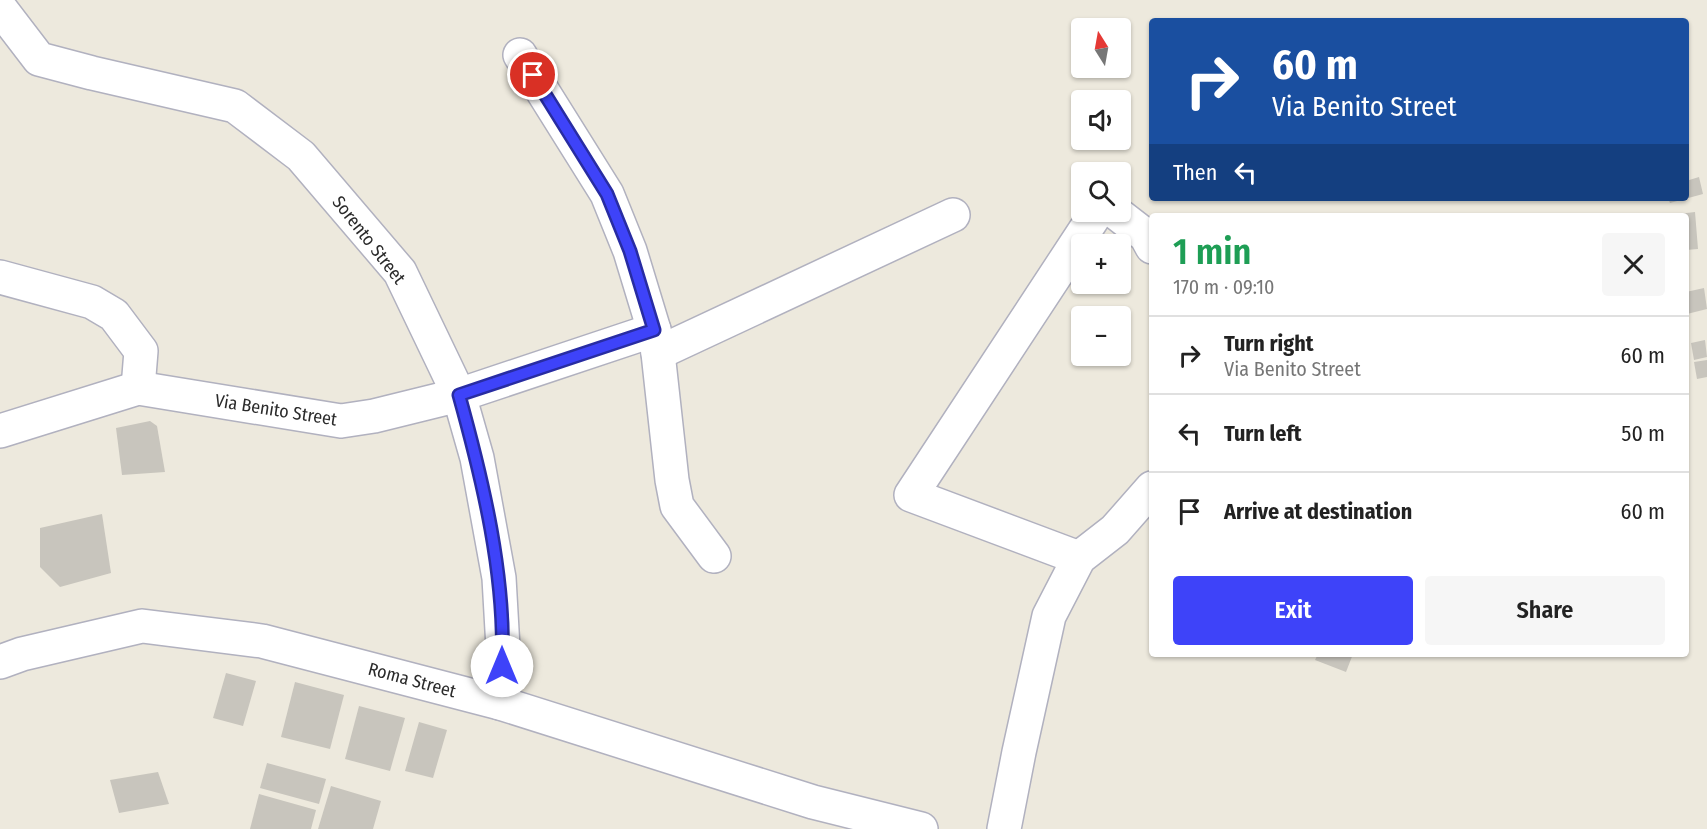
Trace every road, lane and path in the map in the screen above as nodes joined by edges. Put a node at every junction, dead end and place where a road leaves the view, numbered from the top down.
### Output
1 (0, 8) edge
2 (520, 55) dead end
3 (953, 215) dead end
4 (1090, 222) edge
5 (1128, 222) edge
6 (1149, 242) edge
7 (0, 277) edge
8 (656, 341) junction
9 (138, 388) junction
10 (459, 395) junction
11 (0, 431) edge
12 (1149, 491) edge
13 (714, 556) dead end
14 (1079, 558) junction
15 (0, 662) edge
16 (500, 703) junction
17 (921, 829) edge
18 (1004, 829) edge

1 - 10 street, Sorento Street
2 - 8 street
3 - 8 street, Via Benito Street
4 - 14 street
5 - 6 street
7 - 9 street
8 - 10 street, Via Benito Street
8 - 13 street
9 - 10 street, Via Benito Street
9 - 11 street, Via Benito Street
10 - 16 street, Sorento Street
12 - 14 street
14 - 18 street
15 - 16 street, Roma Street
16 - 17 street, Roma Street

